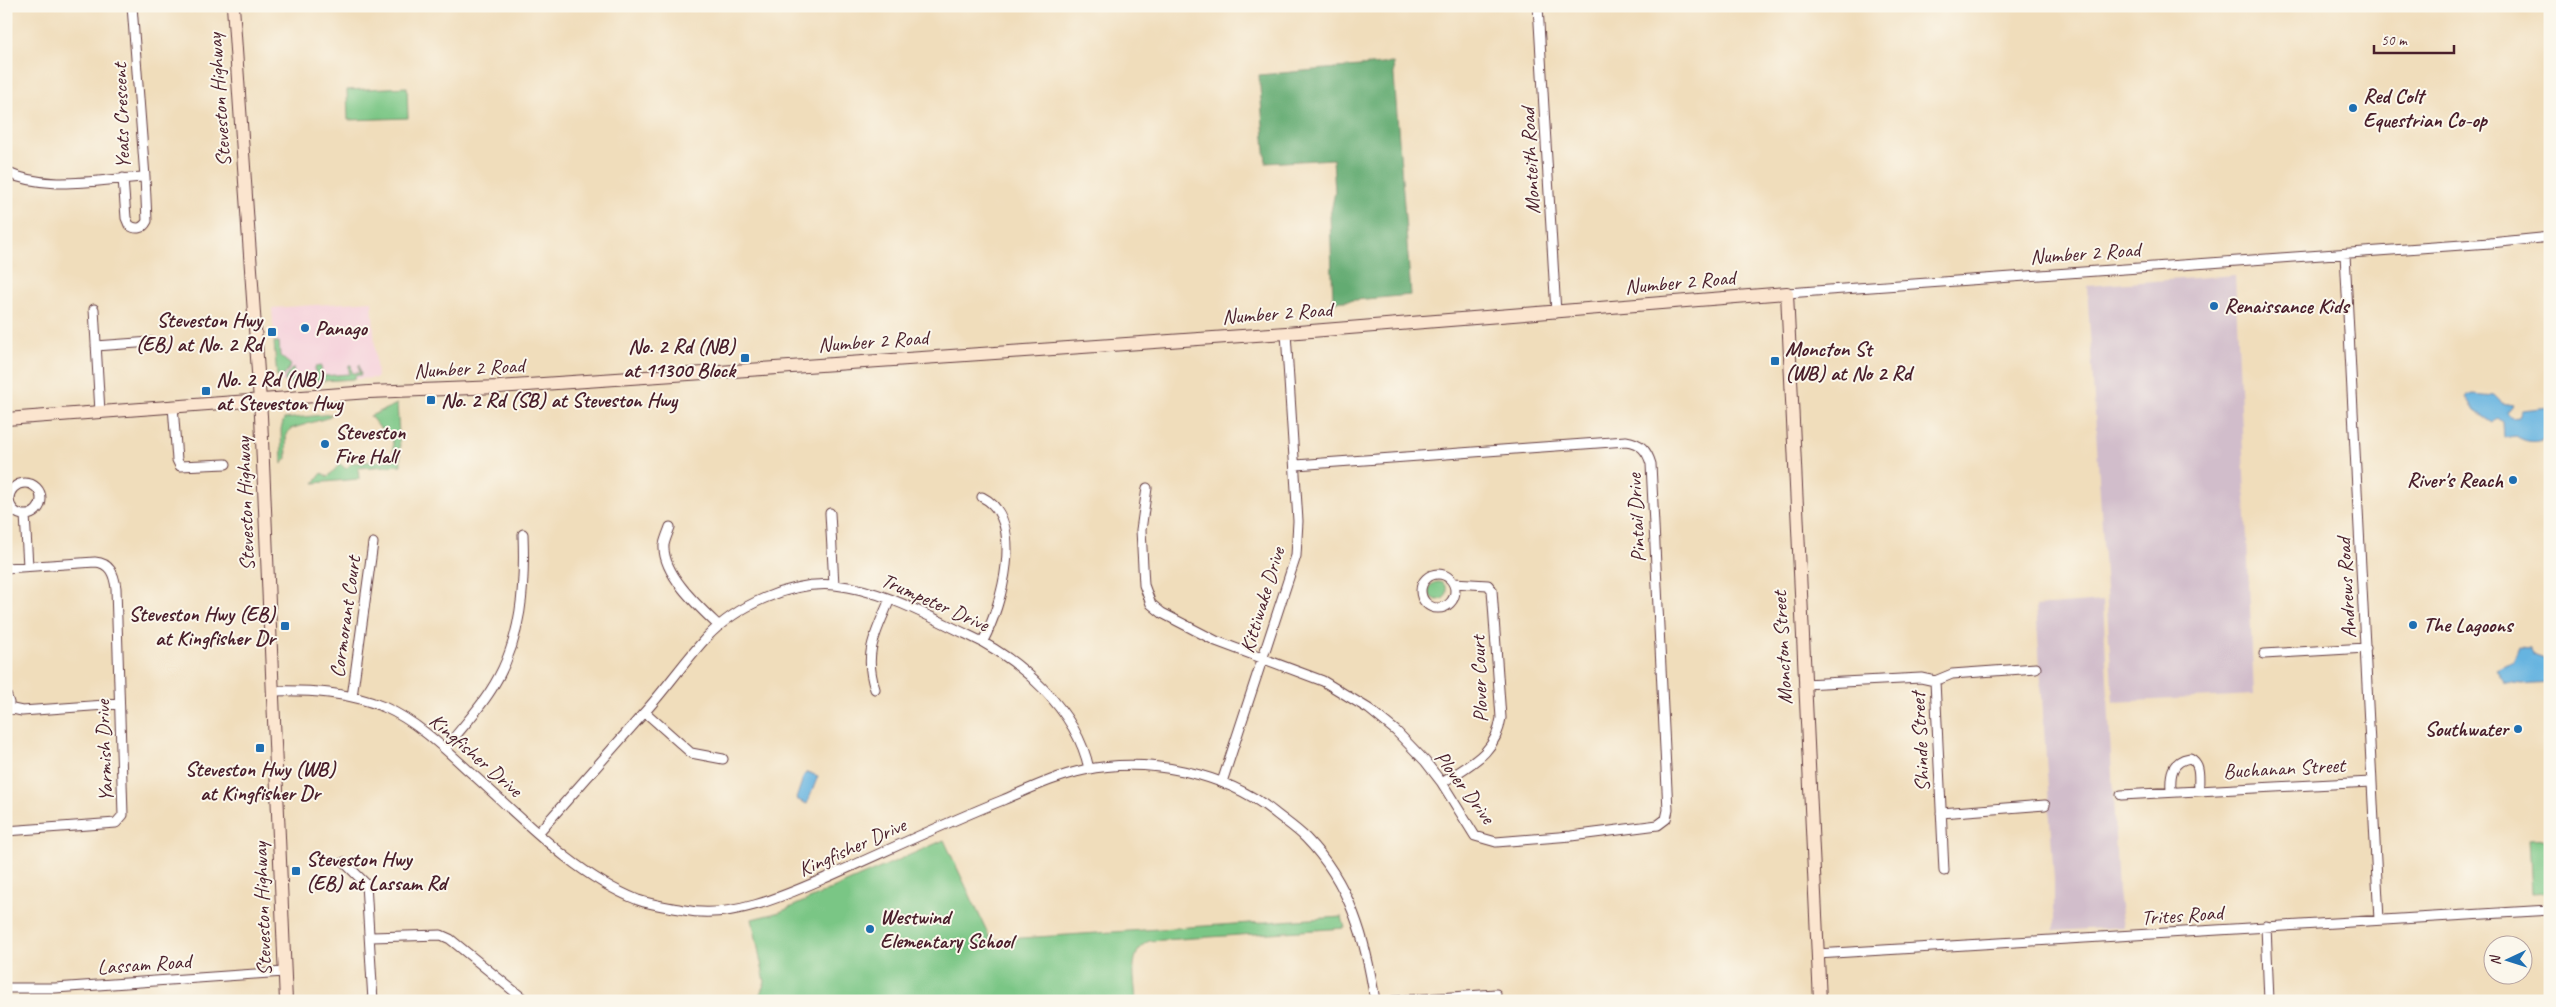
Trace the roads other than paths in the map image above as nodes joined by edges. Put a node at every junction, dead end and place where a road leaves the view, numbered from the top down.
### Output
1 (132, 6) edge
2 (233, 6) edge
3 (1538, 6) edge
4 (6, 172) edge
5 (145, 176) junction
6 (123, 178) junction
7 (2550, 237) edge
8 (2345, 254) junction
9 (1787, 293) junction
10 (94, 308) dead end
11 (1556, 313) junction
12 (1286, 333) junction
13 (151, 342) dead end
14 (96, 346) junction
15 (260, 400) junction
16 (174, 406) junction
17 (100, 412) junction
18 (6, 419) edge
19 (226, 464) dead end
20 (1296, 465) junction
21 (1147, 488) dead end
22 (982, 497) dead end
23 (830, 513) dead end
24 (25, 515) dead end
25 (670, 527) dead end
26 (523, 534) dead end
27 (373, 543) dead end
28 (28, 566) junction
29 (6, 568) edge
30 (1454, 583) dead end
31 (834, 585) junction
32 (890, 599) junction
33 (719, 626) junction
34 (983, 642) junction
35 (2366, 648) junction
36 (2264, 654) dead end
37 (1264, 658) junction
38 (2036, 668) dead end
39 (1935, 681) junction
40 (1804, 684) junction
41 (875, 689) dead end
42 (272, 691) junction
43 (6, 694) edge
44 (352, 696) junction
45 (119, 704) junction
46 (7, 709) edge
47 (645, 712) junction
48 (445, 749) junction
49 (723, 759) dead end
50 (1089, 769) junction
51 (1222, 782) junction
52 (2371, 782) junction
53 (1442, 783) junction
54 (2199, 790) junction
55 (2171, 791) junction
56 (2121, 795) dead end
57 (2045, 805) dead end
58 (1941, 813) junction
59 (1666, 819) joint
60 (6, 831) edge
61 (538, 832) junction
62 (344, 862) dead end
63 (1944, 872) dead end
64 (2550, 910) edge
65 (2379, 920) junction
66 (2266, 926) junction
67 (371, 937) junction
68 (1817, 954) junction
69 (284, 972) junction
70 (6, 988) edge
71 (1496, 994) dead end
72 (286, 1001) edge
73 (373, 1001) edge
74 (526, 1001) edge
75 (1375, 1001) edge
76 (1393, 1001) edge
77 (1820, 1001) edge
78 (2269, 1001) edge

1 - 5 street, Yeats Crescent
2 - 15 street, Steveston Highway
3 - 11 street, Monteith Road
4 - 6 street, Yeats Crescent
5 - 6 street, Yeats Crescent
5 - 6 street
7 - 8 street, Number 2 Road
8 - 9 street, Number 2 Road
8 - 35 street, Andrews Road
9 - 11 street, Number 2 Road
9 - 40 street, Moncton Street
10 - 14 street
11 - 12 street, Number 2 Road
12 - 15 street, Number 2 Road
12 - 20 street, Kittiwake Drive
13 - 14 street
14 - 17 street
15 - 16 street, Number 2 Road
15 - 42 street, Steveston Highway
16 - 17 street, Number 2 Road
16 - 19 street
17 - 18 street, Number 2 Road
20 - 37 street, Kittiwake Drive
20 - 59 street, Pintail Drive
21 - 37 street, Plover Drive
22 - 34 street
23 - 31 street
24 - 28 street
25 - 33 street
26 - 48 street
27 - 44 street, Cormorant Court
28 - 29 street
28 - 45 street, Yarmish Drive
30 - 53 street, Plover Court
31 - 32 street, Trumpeter Drive
31 - 33 street, Trumpeter Drive
32 - 34 street, Trumpeter Drive
32 - 41 street
33 - 47 street, Trumpeter Drive
34 - 50 street, Trumpeter Drive
35 - 36 street
35 - 52 street, Andrews Road
37 - 51 street, Kittiwake Drive
37 - 53 street, Plover Drive
38 - 39 street
39 - 40 street, Shinde Street
39 - 58 street, Shinde Street
40 - 68 street, Moncton Street
42 - 44 street, Kingfisher Drive
42 - 69 street, Steveston Highway
43 - 46 street
44 - 48 street, Kingfisher Drive
45 - 46 street
45 - 60 street, Yarmish Drive
47 - 49 street
47 - 61 street, Trumpeter Drive
48 - 61 street, Kingfisher Drive
50 - 51 street, Kingfisher Drive
50 - 61 street, Kingfisher Drive
51 - 75 street, Kingfisher Drive
52 - 54 street, Buchanan Street
52 - 65 street, Andrews Road
53 - 59 street, Plover Drive
54 - 55 street, Buchanan Street
54 - 55 street, Buchanan Street
55 - 56 street, Buchanan Street
57 - 58 street
58 - 63 street, Shinde Street
62 - 67 street
64 - 65 street, Trites Road
65 - 66 street, Trites Road
66 - 68 street, Trites Road
66 - 78 street
67 - 73 street
67 - 74 street
68 - 77 street, Moncton Street
69 - 70 street, Lassam Road
69 - 72 street, Steveston Highway
71 - 76 street

